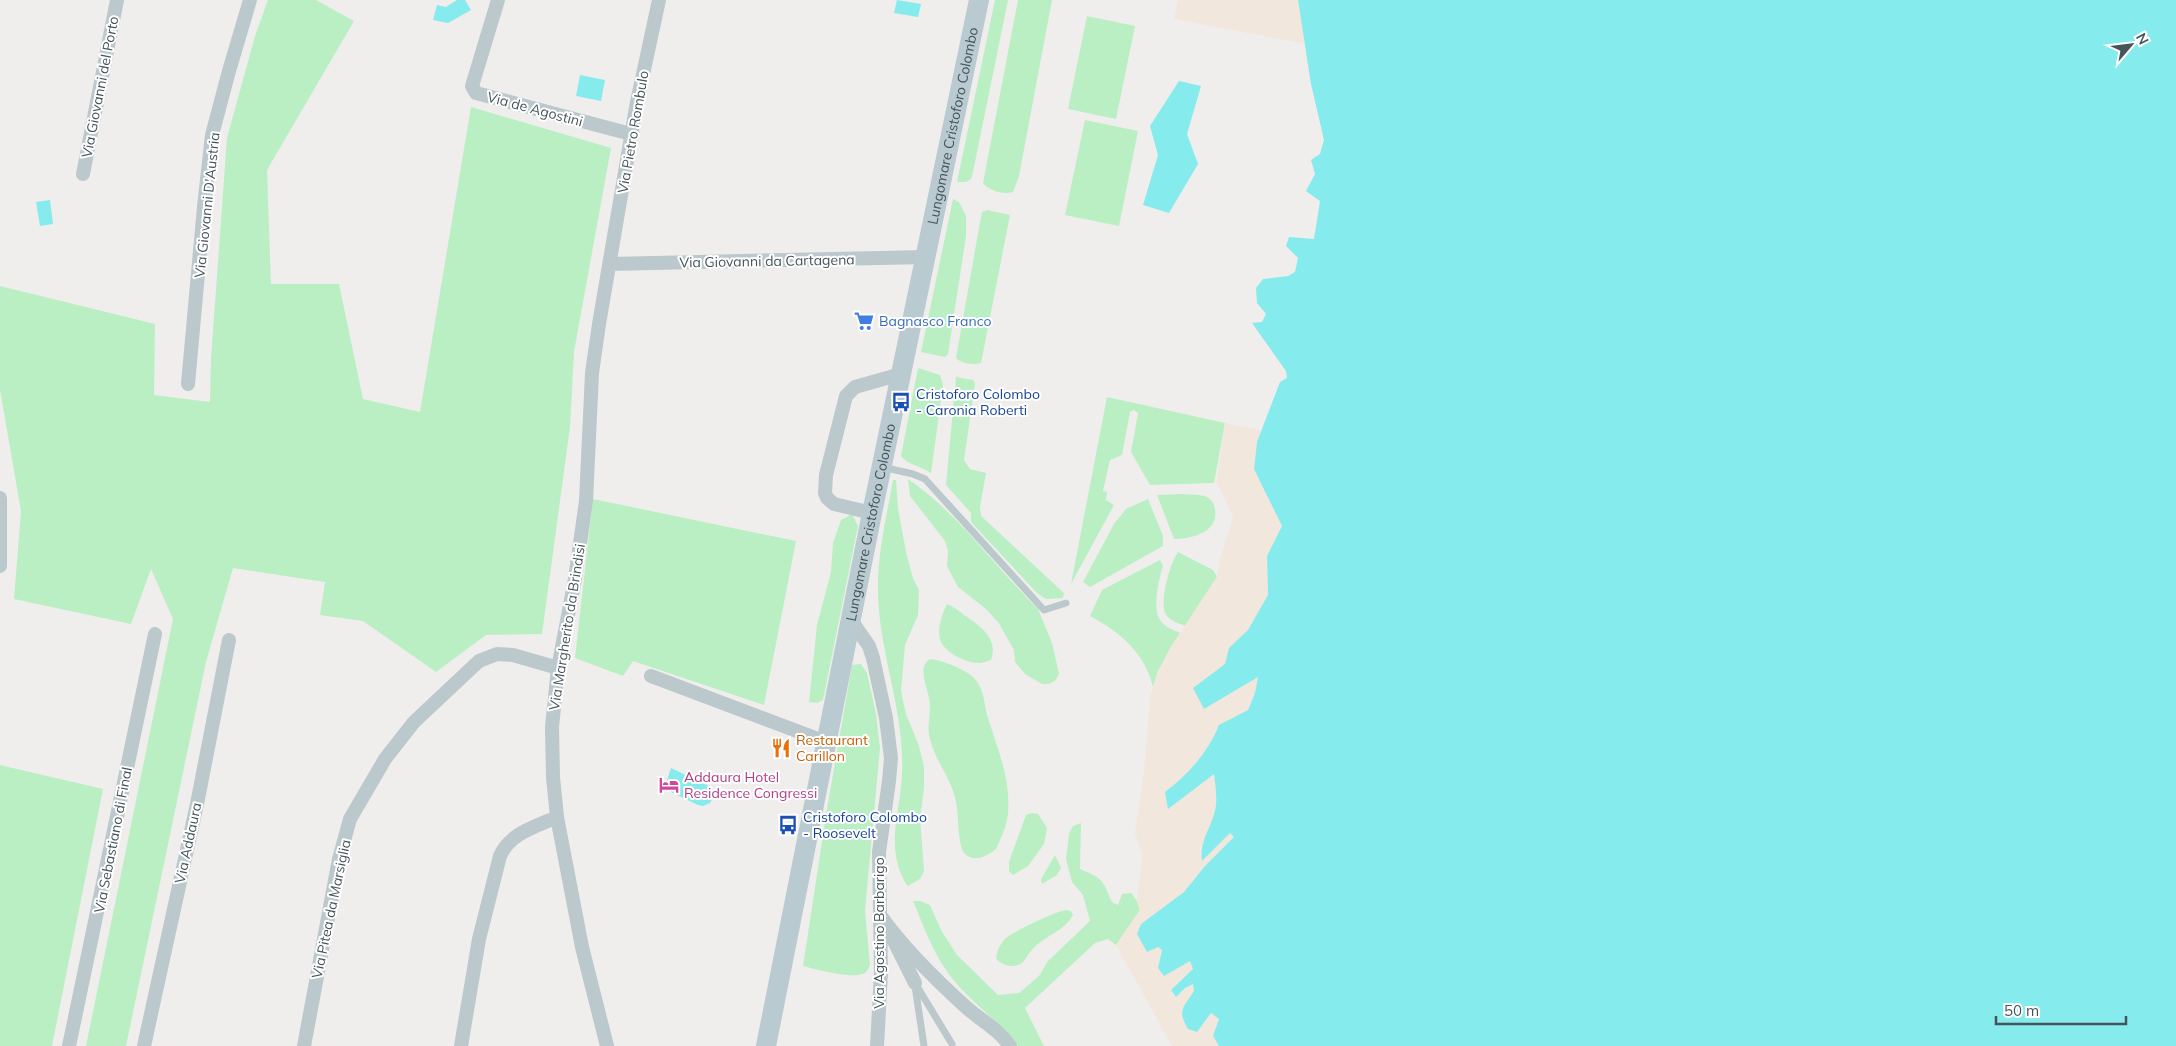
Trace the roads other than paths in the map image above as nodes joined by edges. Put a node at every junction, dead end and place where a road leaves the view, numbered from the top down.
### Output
1 (117, 0) edge
2 (250, 0) edge
3 (498, 0) edge
4 (658, 0) edge
5 (979, 0) edge
6 (631, 134) junction
7 (83, 174) dead end
8 (926, 257) junction
9 (609, 264) junction
10 (901, 374) junction
11 (188, 384) dead end
12 (882, 467) junction
13 (0, 498) edge
14 (872, 513) junction
15 (0, 566) edge
16 (1066, 603) dead end
17 (851, 620) junction
18 (155, 634) dead end
19 (229, 640) dead end
20 (558, 668) junction
21 (651, 676) dead end
22 (826, 742) junction
23 (557, 817) junction
24 (880, 914) junction
25 (915, 983) junction
26 (952, 1044) dead end
27 (69, 1046) edge
28 (144, 1046) edge
29 (304, 1046) edge
30 (461, 1046) edge
31 (607, 1046) edge
32 (766, 1046) edge
33 (877, 1046) edge
34 (924, 1046) edge
35 (1010, 1046) edge

1 - 7 street, Via Giovanni del Porto
2 - 11 street, Via Giovanni D'Austria
3 - 6 street, Via de Agostini
4 - 6 street, Via Pietro Rombulo
5 - 8 main road, Lungomare Cristoforo Colombo
6 - 9 street, Via Pietro Rombulo
8 - 9 street, Via Giovanni da Cartagena
8 - 10 main road, Lungomare Cristoforo Colombo
9 - 20 street, Via Margherito da Brindisi
10 - 12 main road, Lungomare Cristoforo Colombo
10 - 14 street
12 - 14 main road, Lungomare Cristoforo Colombo
12 - 16 lane
13 - 15 street
14 - 17 main road, Lungomare Cristoforo Colombo
17 - 22 main road, Lungomare Cristoforo Colombo
17 - 24 street, Via Agostino Barbarigo
18 - 27 street, Via Sebastiano di Final
19 - 28 street, Via Addaura
20 - 23 street, Via Margherito da Brindisi
20 - 29 street, Via Pitea da Marsiglia
21 - 22 street
22 - 32 main road, Lungomare Cristoforo Colombo
23 - 30 street
23 - 31 street, Via Margherito da Brindisi
24 - 25 street
24 - 33 street, Via Agostino Barbarigo
24 - 35 street
25 - 26 lane
25 - 34 lane

